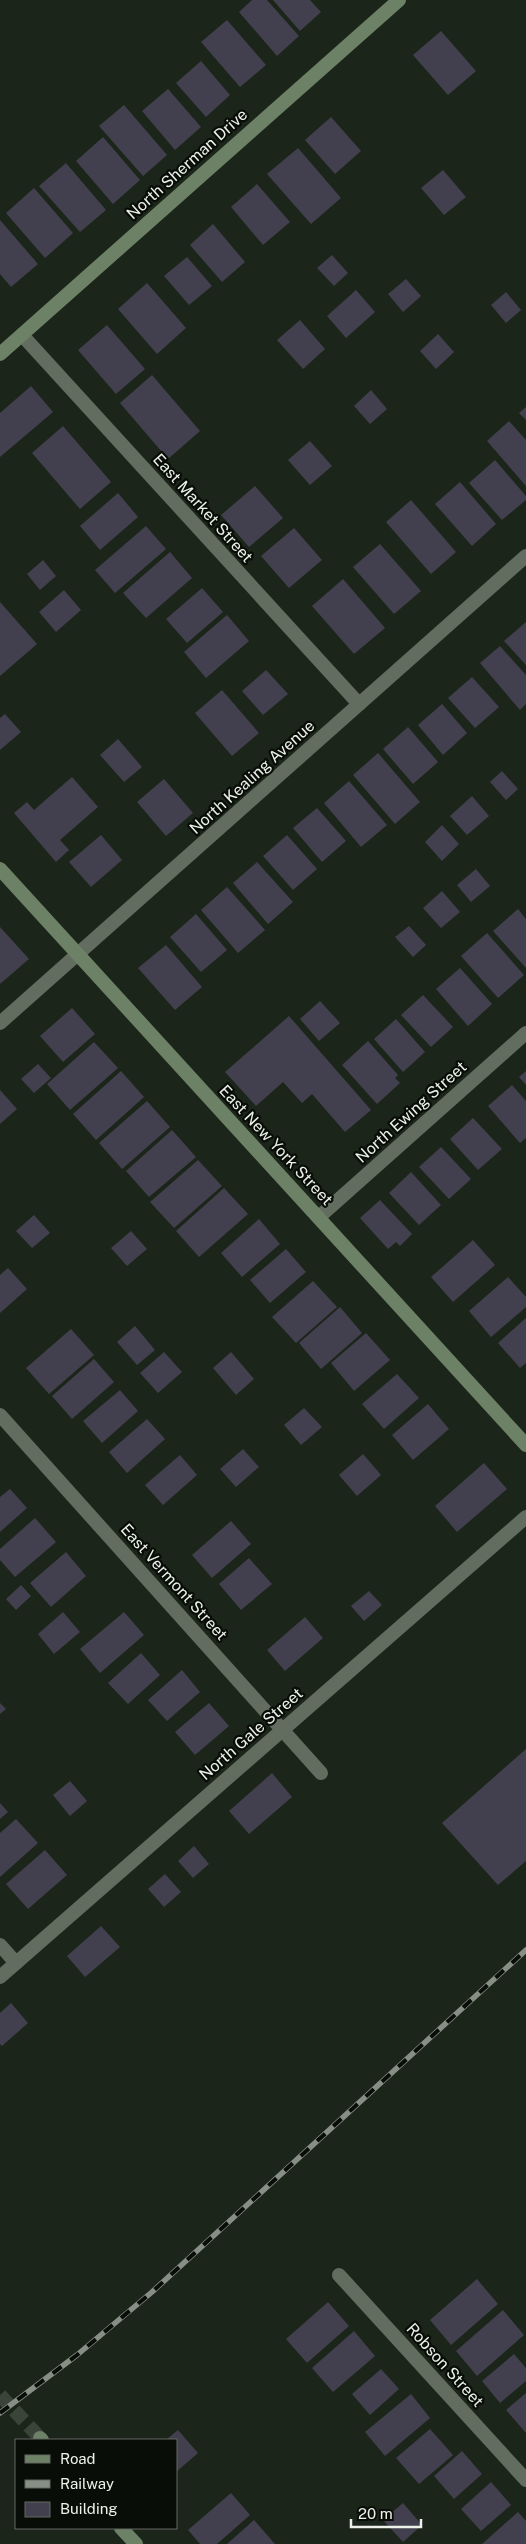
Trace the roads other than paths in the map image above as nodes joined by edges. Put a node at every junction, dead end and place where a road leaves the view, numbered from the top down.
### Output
1 (399, 0) edge
2 (22, 335) junction
3 (0, 354) edge
4 (526, 556) edge
5 (359, 704) junction
6 (0, 869) edge
7 (78, 954) junction
8 (0, 1024) edge
9 (526, 1033) edge
10 (319, 1217) junction
11 (0, 1415) edge
12 (526, 1445) edge
13 (526, 1517) edge
14 (284, 1729) junction
15 (322, 1773) dead end
16 (0, 1945) edge
17 (16, 1963) junction
18 (0, 1977) edge
19 (339, 2275) dead end
20 (526, 2480) edge
21 (122, 2529) edge
22 (136, 2544) edge

1 - 2 main road, North Sherman Drive
2 - 3 main road, North Sherman Drive
2 - 5 street, East Market Street
4 - 5 street, North Kealing Avenue
5 - 7 street, North Kealing Avenue
6 - 7 main road, East New York Street
7 - 8 street, North Kealing Avenue
7 - 10 main road, East New York Street
9 - 10 street, North Ewing Street
10 - 12 main road, East New York Street
11 - 14 street, East Vermont Street
13 - 14 street, North Gale Street
14 - 15 street, East Vermont Street
14 - 17 street, North Gale Street
16 - 17 street
17 - 18 street, North Gale Street
19 - 20 street, Robson Street
21 - 22 main road

